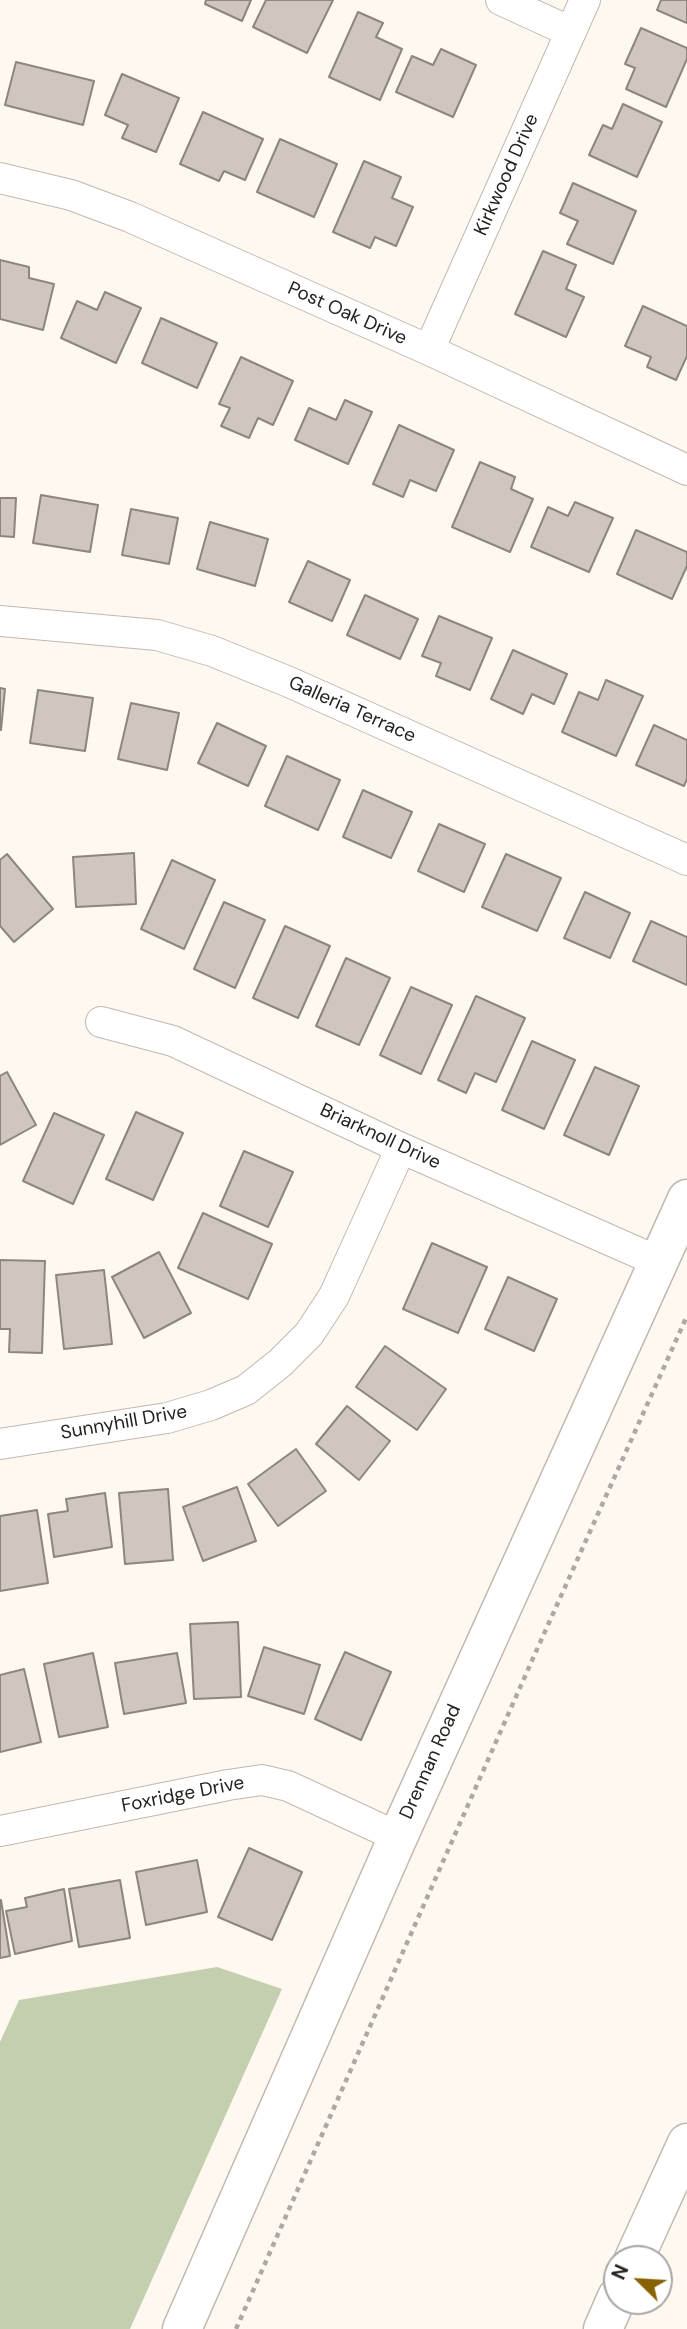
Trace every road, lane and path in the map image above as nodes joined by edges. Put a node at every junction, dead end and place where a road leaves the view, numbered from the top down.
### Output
1 (501, 0) edge
2 (585, 0) edge
3 (571, 32) junction
4 (0, 178) edge
5 (429, 350) junction
6 (687, 470) edge
7 (0, 621) edge
8 (687, 860) edge
9 (101, 1022) dead end
10 (401, 1148) junction
11 (687, 1199) edge
12 (657, 1261) junction
13 (687, 1316) edge
14 (0, 1444) edge
15 (0, 1831) edge
16 (398, 1837) junction
17 (687, 2143) edge
18 (640, 2245) edge
19 (183, 2329) edge
20 (236, 2329) edge

1 - 3 street
2 - 3 street, Kirkwood Drive
3 - 5 street, Kirkwood Drive
4 - 5 street, Post Oak Drive
5 - 6 street, Post Oak Drive
7 - 8 street, Galleria Terrace
9 - 10 street, Briarknoll Drive
10 - 12 street, Briarknoll Drive
10 - 14 street, Sunnyhill Drive
11 - 12 main road, Drennan Road
12 - 16 main road, Drennan Road
13 - 20 path
15 - 16 street, Foxridge Drive
16 - 19 main road, Drennan Road
17 - 18 main road

